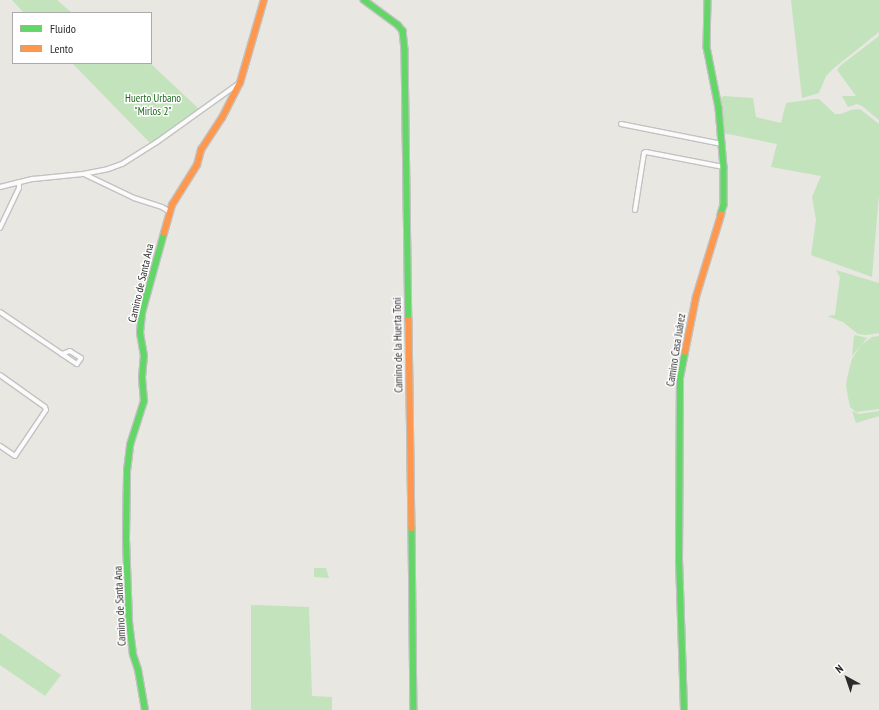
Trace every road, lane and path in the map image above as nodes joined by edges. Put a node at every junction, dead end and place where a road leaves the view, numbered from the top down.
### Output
1 (264, 0) edge
2 (364, 0) edge
3 (708, 0) edge
4 (240, 83) junction
5 (621, 124) dead end
6 (722, 144) junction
7 (724, 168) junction
8 (83, 174) junction
9 (19, 182) junction
10 (0, 187) edge
11 (635, 210) dead end
12 (170, 212) junction
13 (0, 228) edge
14 (0, 312) edge
15 (62, 354) dead end
16 (0, 375) edge
17 (0, 446) edge
18 (145, 710) edge
19 (414, 710) edge
20 (684, 710) edge

1 - 4 street, Camino de Santa Ana
2 - 19 street, Camino de la Huerta Toni
3 - 6 street, Camino Casa Juárez
4 - 8 street
4 - 12 street, Camino de Santa Ana
5 - 6 street
6 - 7 street, Camino Casa Juárez
7 - 11 street
7 - 20 street, Camino Casa Juárez
8 - 9 street
8 - 12 street
9 - 10 street
9 - 13 street
12 - 18 street, Camino de Santa Ana
14 - 15 street
16 - 17 street

